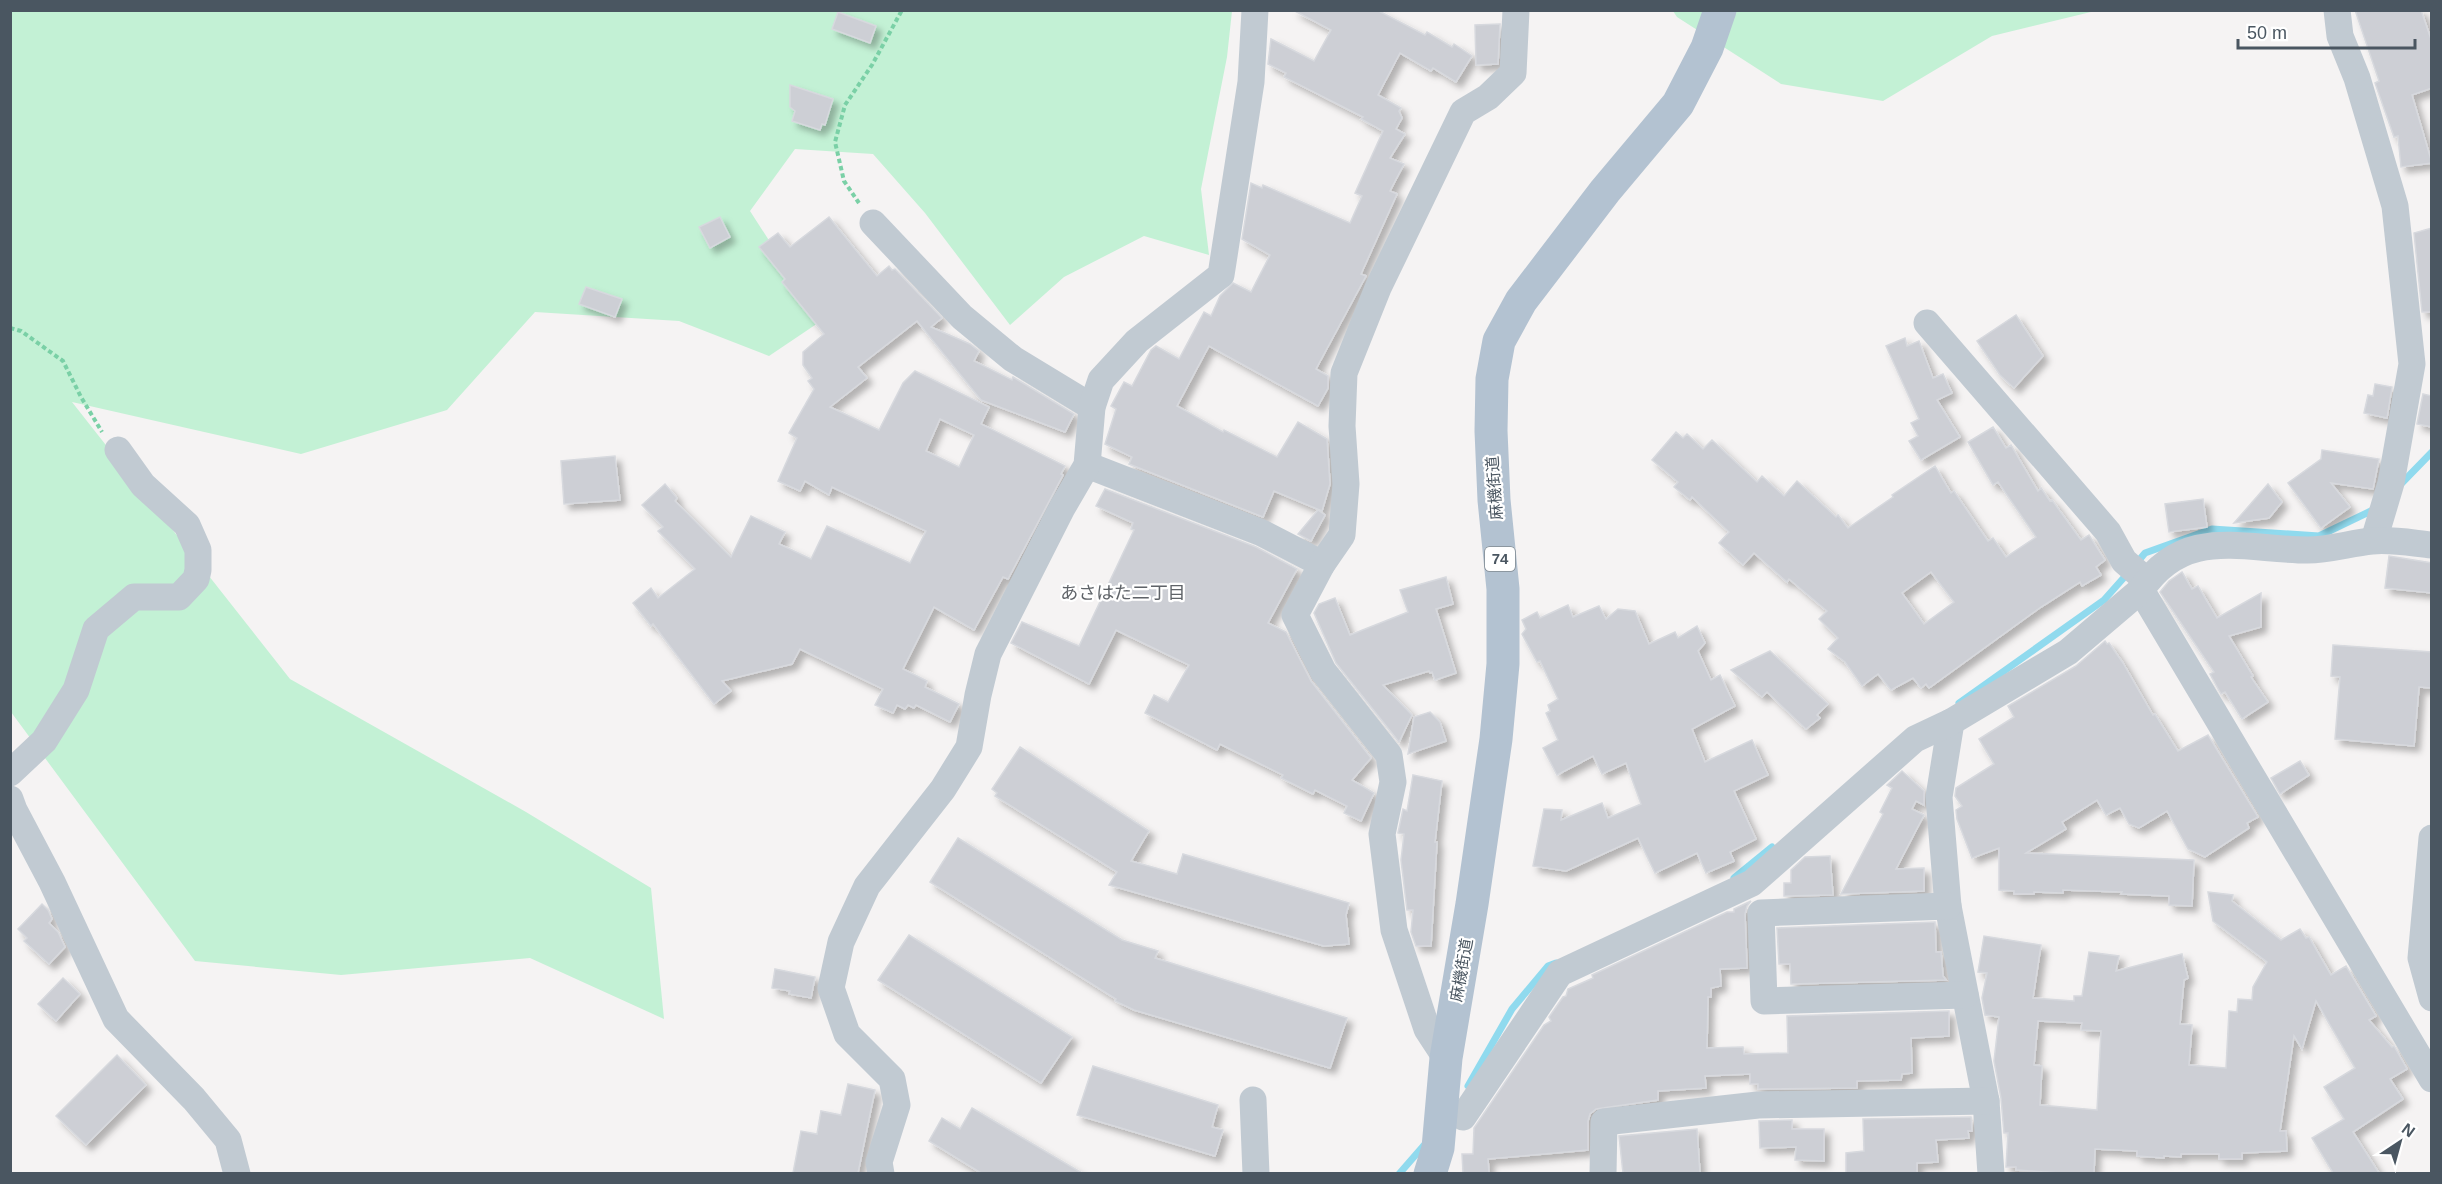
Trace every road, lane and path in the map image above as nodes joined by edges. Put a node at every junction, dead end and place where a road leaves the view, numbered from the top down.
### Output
1 (902, 10) edge
2 (1256, 10) edge
3 (1516, 10) edge
4 (1720, 10) edge
5 (2337, 10) edge
6 (873, 223) joint
7 (1927, 323) dead end
8 (10, 328) edge
9 (1092, 407) junction
10 (118, 450) joint
11 (1087, 465) junction
12 (2374, 540) junction
13 (2432, 545) edge
14 (1322, 564) junction
15 (2137, 576) junction
16 (1951, 722) junction
17 (10, 773) edge
18 (10, 799) edge
19 (2431, 847) edge
20 (1948, 906) junction
21 (1965, 995) junction
22 (2432, 998) edge
23 (1446, 1058) junction
24 (2432, 1079) edge
25 (1253, 1100) dead end
26 (1986, 1101) junction
27 (1463, 1117) dead end
28 (237, 1173) edge
29 (881, 1173) edge
30 (1256, 1173) edge
31 (1430, 1173) edge
32 (1603, 1173) edge
33 (1991, 1173) edge

1 - 6 path
2 - 9 street
3 - 14 street
4 - 23 main road, 麻機街道 / 74
5 - 12 street
6 - 9 street
7 - 15 street
8 - 10 path
9 - 11 street
10 - 17 street
11 - 14 street
11 - 29 street
12 - 13 street
12 - 15 street
14 - 23 street
15 - 16 street
15 - 24 street
16 - 20 street
16 - 27 street
18 - 28 street
19 - 22 street
20 - 21 street
20 - 21 street
21 - 26 street
23 - 31 main road, 麻機街道 / 74
25 - 30 street
26 - 32 street
26 - 33 street

